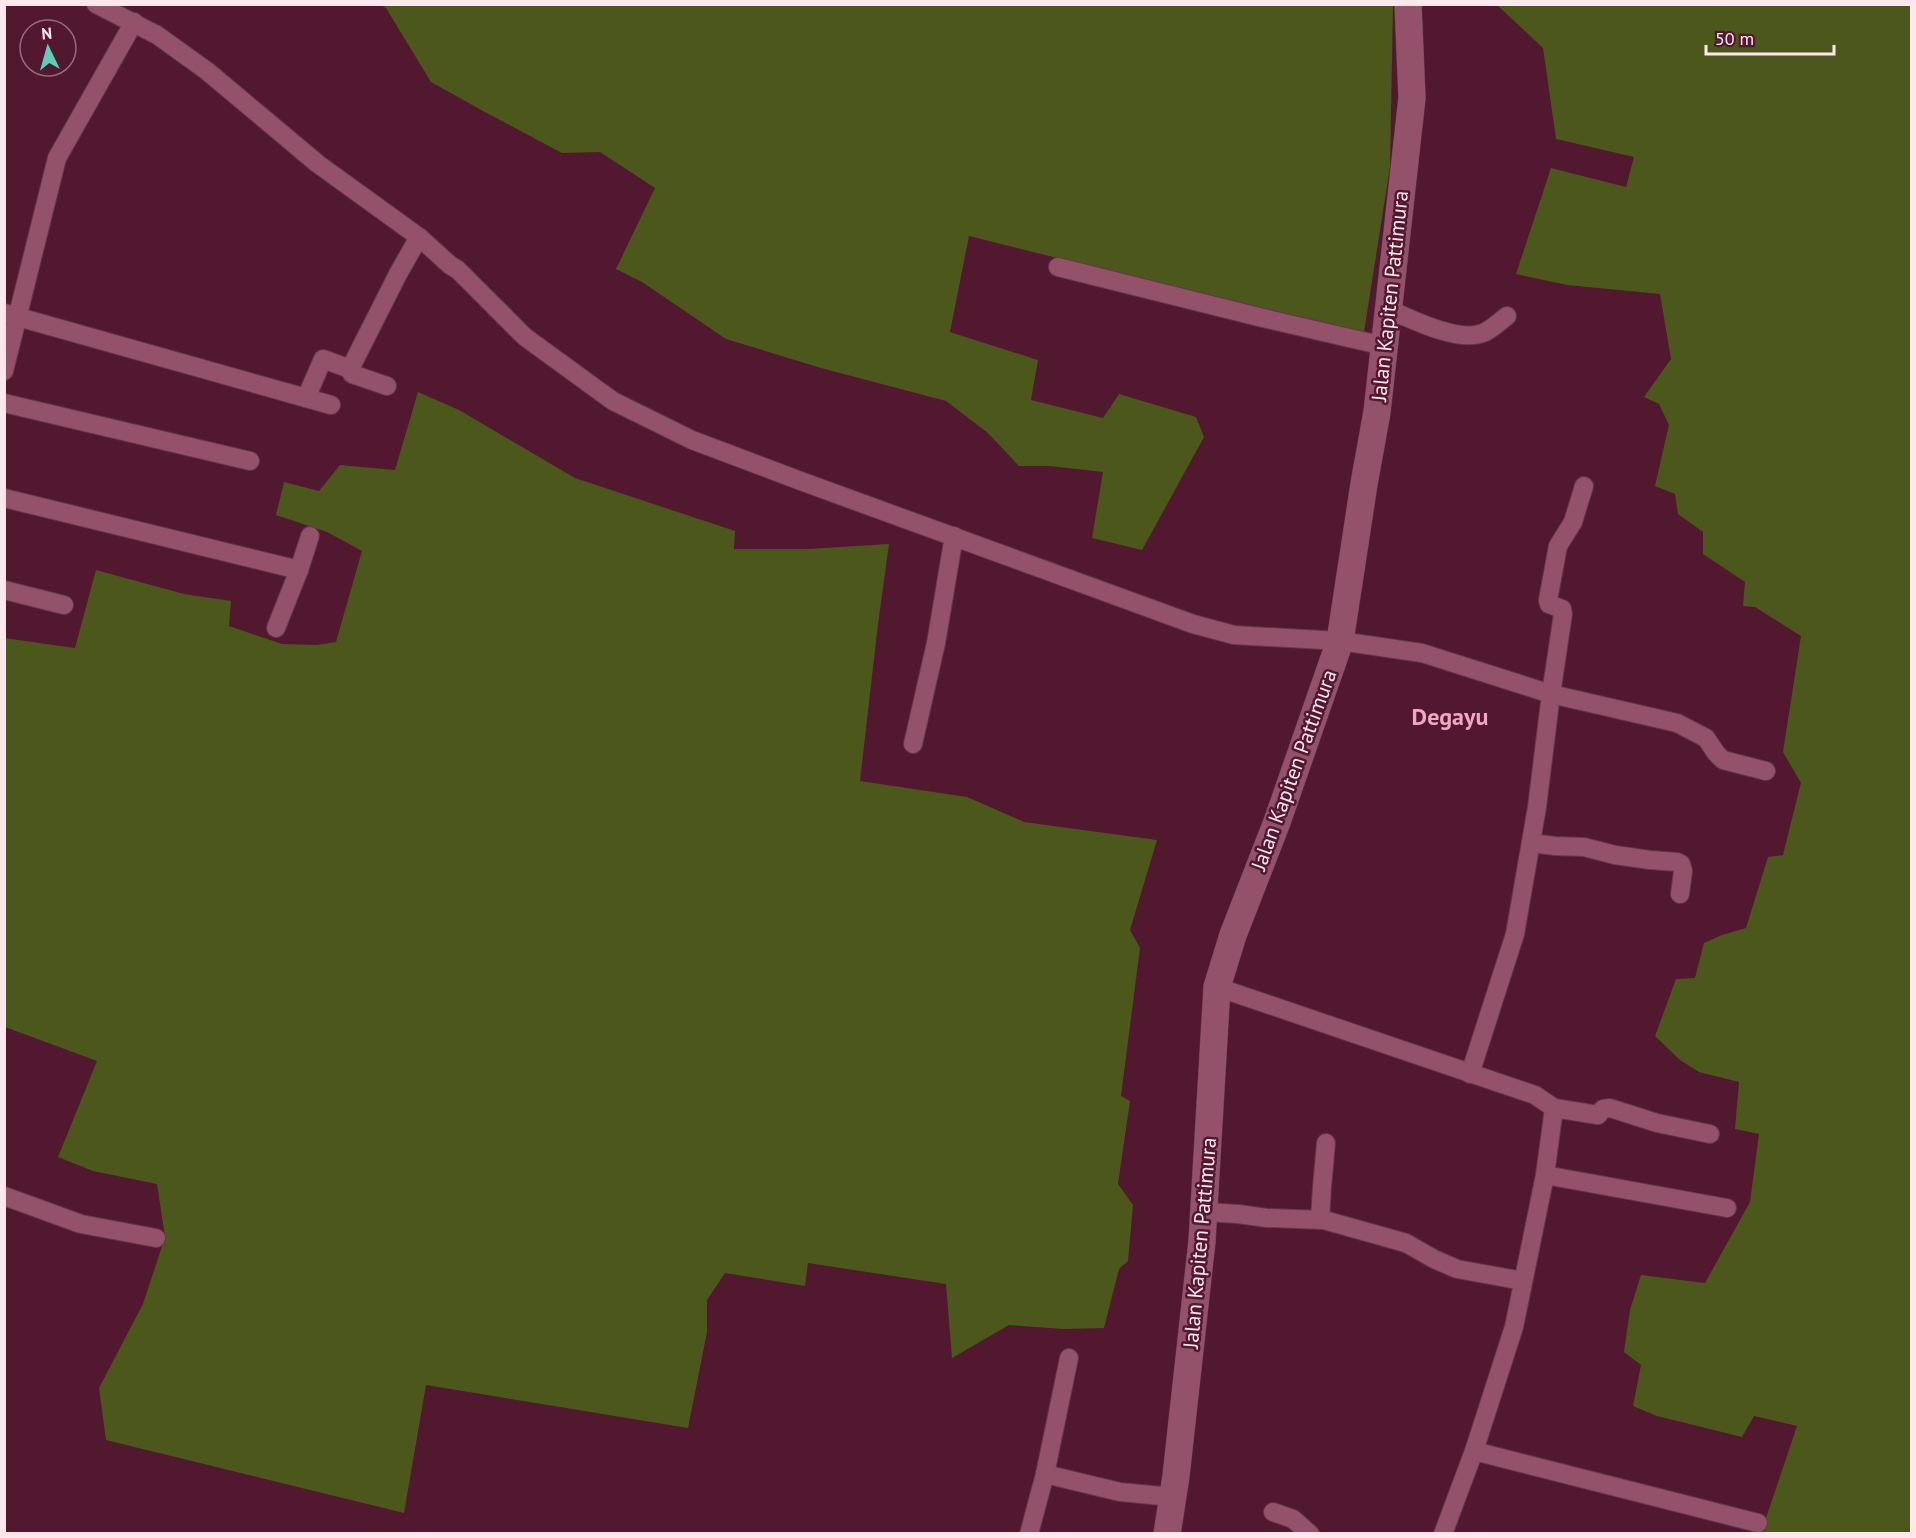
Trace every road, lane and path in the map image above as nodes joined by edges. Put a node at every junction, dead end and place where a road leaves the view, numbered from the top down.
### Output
1 (96, 4) edge
2 (1408, 4) edge
3 (134, 22) junction
4 (419, 237) junction
5 (1058, 267) dead end
6 (1388, 309) junction
7 (11, 314) edge
8 (1507, 316) dead end
9 (1384, 346) junction
10 (350, 369) junction
11 (4, 372) edge
12 (387, 386) dead end
13 (306, 398) junction
14 (4, 403) edge
15 (331, 405) dead end
16 (250, 461) dead end
17 (1584, 486) dead end
18 (4, 498) edge
19 (310, 536) dead end
20 (954, 536) junction
21 (300, 570) junction
22 (4, 590) edge
23 (64, 605) dead end
24 (276, 628) dead end
25 (1340, 641) junction
26 (1551, 694) junction
27 (913, 744) dead end
28 (1766, 771) dead end
29 (1531, 843) junction
30 (1680, 894) dead end
31 (1217, 987) junction
32 (1470, 1074) junction
33 (1554, 1108) junction
34 (1710, 1134) dead end
35 (1326, 1143) dead end
36 (1545, 1175) junction
37 (4, 1196) edge
38 (1727, 1208) dead end
39 (1204, 1212) junction
40 (1320, 1220) junction
41 (156, 1238) dead end
42 (1523, 1281) junction
43 (1069, 1358) dead end
44 (1474, 1451) junction
45 (1046, 1474) junction
46 (1173, 1497) junction
47 (1273, 1512) dead end
48 (1758, 1523) dead end
49 (1029, 1533) edge
50 (1167, 1533) edge
51 (1310, 1533) edge
52 (1443, 1533) edge

1 - 3 street
2 - 6 street, Jalan Kapiten Pattimura
3 - 4 street
3 - 7 street
4 - 10 street
4 - 20 street
5 - 9 street
6 - 8 street
6 - 9 street, Jalan Kapiten Pattimura
7 - 11 street
7 - 13 street
9 - 25 street, Jalan Kapiten Pattimura
10 - 12 street
10 - 13 street
13 - 15 street
14 - 16 street
17 - 26 street
18 - 21 street
19 - 21 street
20 - 25 street
20 - 27 street
21 - 24 street
22 - 23 street
25 - 26 street
25 - 31 street, Jalan Kapiten Pattimura
26 - 28 street
26 - 29 street
29 - 30 street
29 - 32 street
31 - 32 street
31 - 39 street, Jalan Kapiten Pattimura
32 - 33 street
33 - 34 street
33 - 36 street
35 - 40 street
36 - 38 street
36 - 42 street
37 - 41 street
39 - 40 street
39 - 46 street, Jalan Kapiten Pattimura
40 - 42 street
42 - 44 street
43 - 45 street
44 - 48 street
44 - 52 street
45 - 46 street
45 - 49 street
46 - 50 street, Jalan Kapiten Pattimura
47 - 51 street

